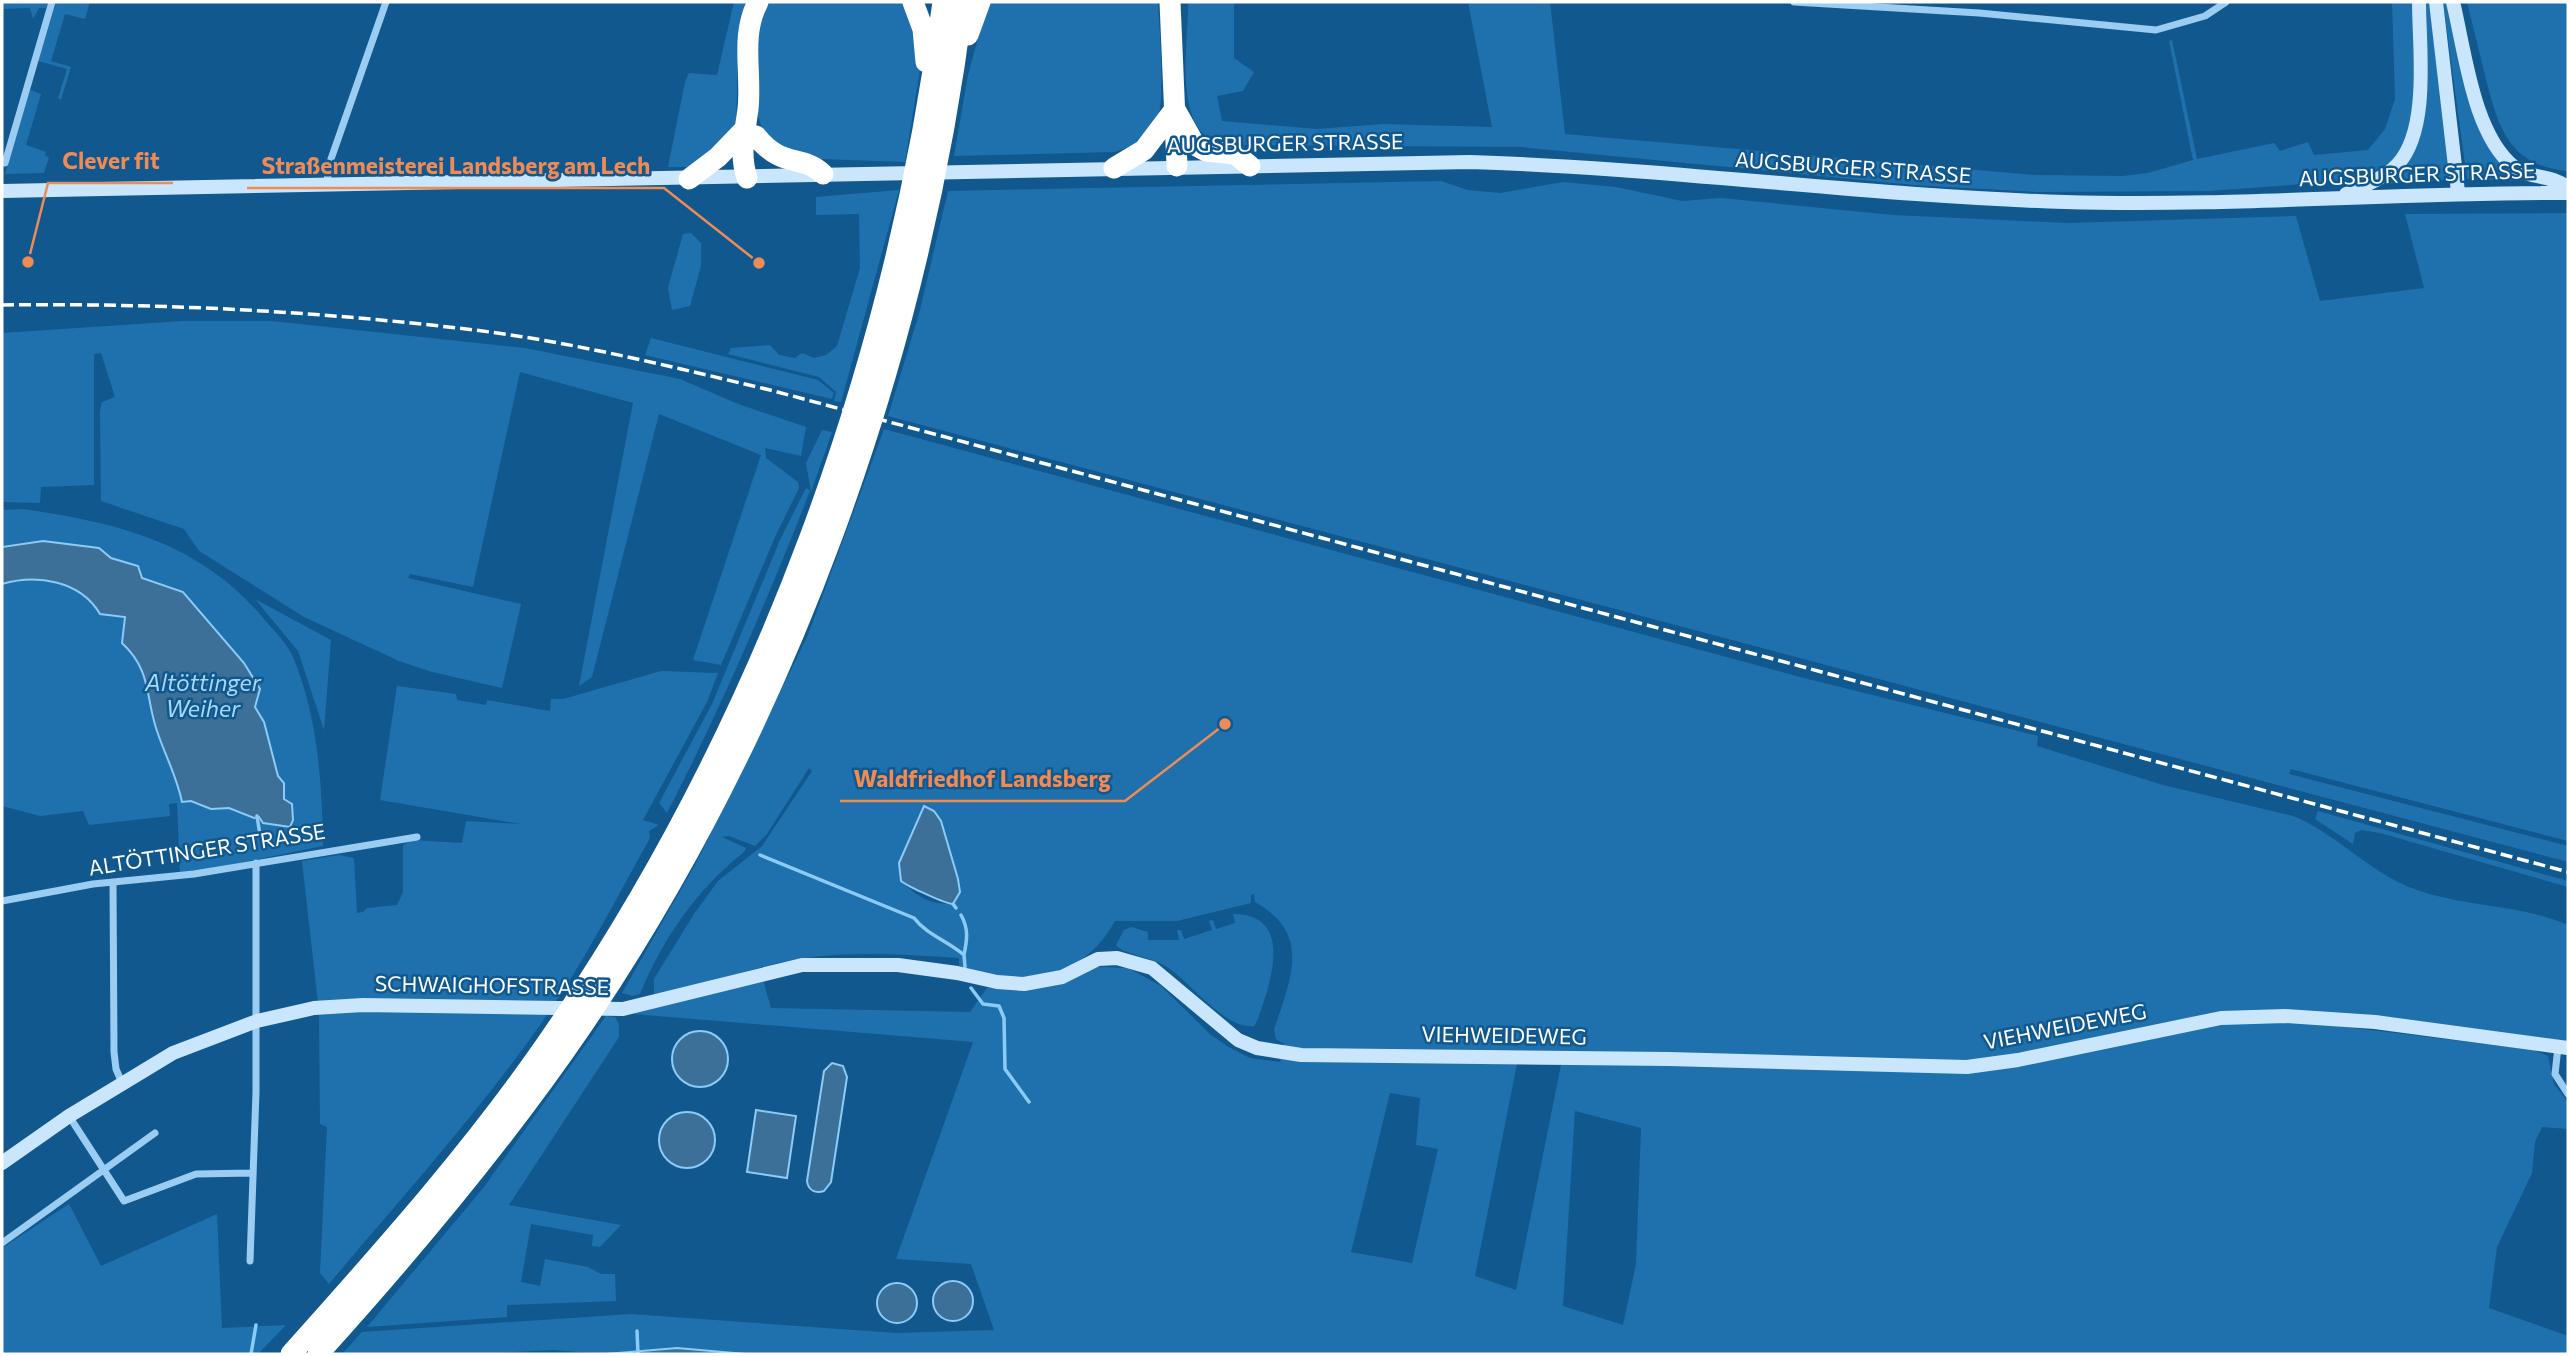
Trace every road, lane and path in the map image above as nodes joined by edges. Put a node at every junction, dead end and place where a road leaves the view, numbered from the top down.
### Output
1 (52, 2) edge
2 (386, 2) edge
3 (758, 2) edge
4 (913, 2) edge
5 (943, 2) edge
6 (963, 2) edge
7 (980, 2) edge
8 (1170, 2) edge
9 (1794, 2) edge
10 (1977, 2) edge
11 (2226, 2) edge
12 (2419, 2) edge
13 (2436, 2) edge
14 (2453, 2) edge
15 (1979, 13) junction
16 (954, 70) junction
17 (1175, 109) junction
18 (750, 134) junction
19 (922, 134) junction
20 (2, 163) edge
21 (1177, 166) junction
22 (1250, 166) junction
23 (1114, 168) junction
24 (823, 174) junction
25 (747, 178) junction
26 (689, 180) junction
27 (327, 186) junction
28 (2568, 190) edge
29 (2, 191) edge
30 (2458, 192) junction
31 (2338, 197) junction
32 (417, 837) dead end
33 (256, 863) junction
34 (113, 883) junction
35 (2, 901) edge
36 (257, 1021) junction
37 (2563, 1048) edge
38 (1399, 1056) joint
39 (122, 1083) junction
40 (2568, 1094) edge
41 (69, 1116) junction
42 (155, 1133) dead end
43 (2, 1163) edge
44 (104, 1169) junction
45 (252, 1173) junction
46 (2, 1243) edge
47 (250, 1261) dead end
48 (370, 1282) junction
49 (291, 1354) edge
50 (318, 1354) edge

1 - 20 street
2 - 27 street
3 - 18 highway
4 - 19 highway
5 - 19 highway
6 - 16 highway
7 - 16 highway
8 - 17 highway
9 - 15 street
10 - 15 street
11 - 15 street
12 - 31 main road
13 - 30 main road
14 - 28 main road
16 - 48 highway
17 - 21 highway
17 - 22 highway
17 - 23 highway
18 - 24 highway
18 - 25 highway
18 - 26 highway
19 - 48 highway
21 - 22 main road, AUGSBURGER STRASSE
21 - 23 main road, AUGSBURGER STRASSE
22 - 31 main road, AUGSBURGER STRASSE
23 - 24 main road, AUGSBURGER STRASSE
24 - 25 main road, AUGSBURGER STRASSE
25 - 26 main road, AUGSBURGER STRASSE
26 - 27 main road, AUGSBURGER STRASSE
27 - 29 main road, AUGSBURGER STRASSE
28 - 30 main road, AUGSBURGER STRASSE
30 - 31 main road, AUGSBURGER STRASSE
32 - 33 street, ALTÖTTINGER STRASSE
33 - 34 street, ALTÖTTINGER STRASSE
33 - 36 street
34 - 35 street, ALTÖTTINGER STRASSE
34 - 39 street
36 - 38 main road, SCHWAIGHOFSTRASSE
36 - 39 main road, SCHWAIGHOFSTRASSE
36 - 45 street
37 - 38 main road, VIEHWEIDEWEG
37 - 40 street
39 - 41 main road, SCHWAIGHOFSTRASSE
41 - 43 main road, SCHWAIGHOFSTRASSE
41 - 44 street
42 - 44 street
44 - 45 street
44 - 46 street
45 - 47 street
48 - 49 highway
48 - 50 highway

